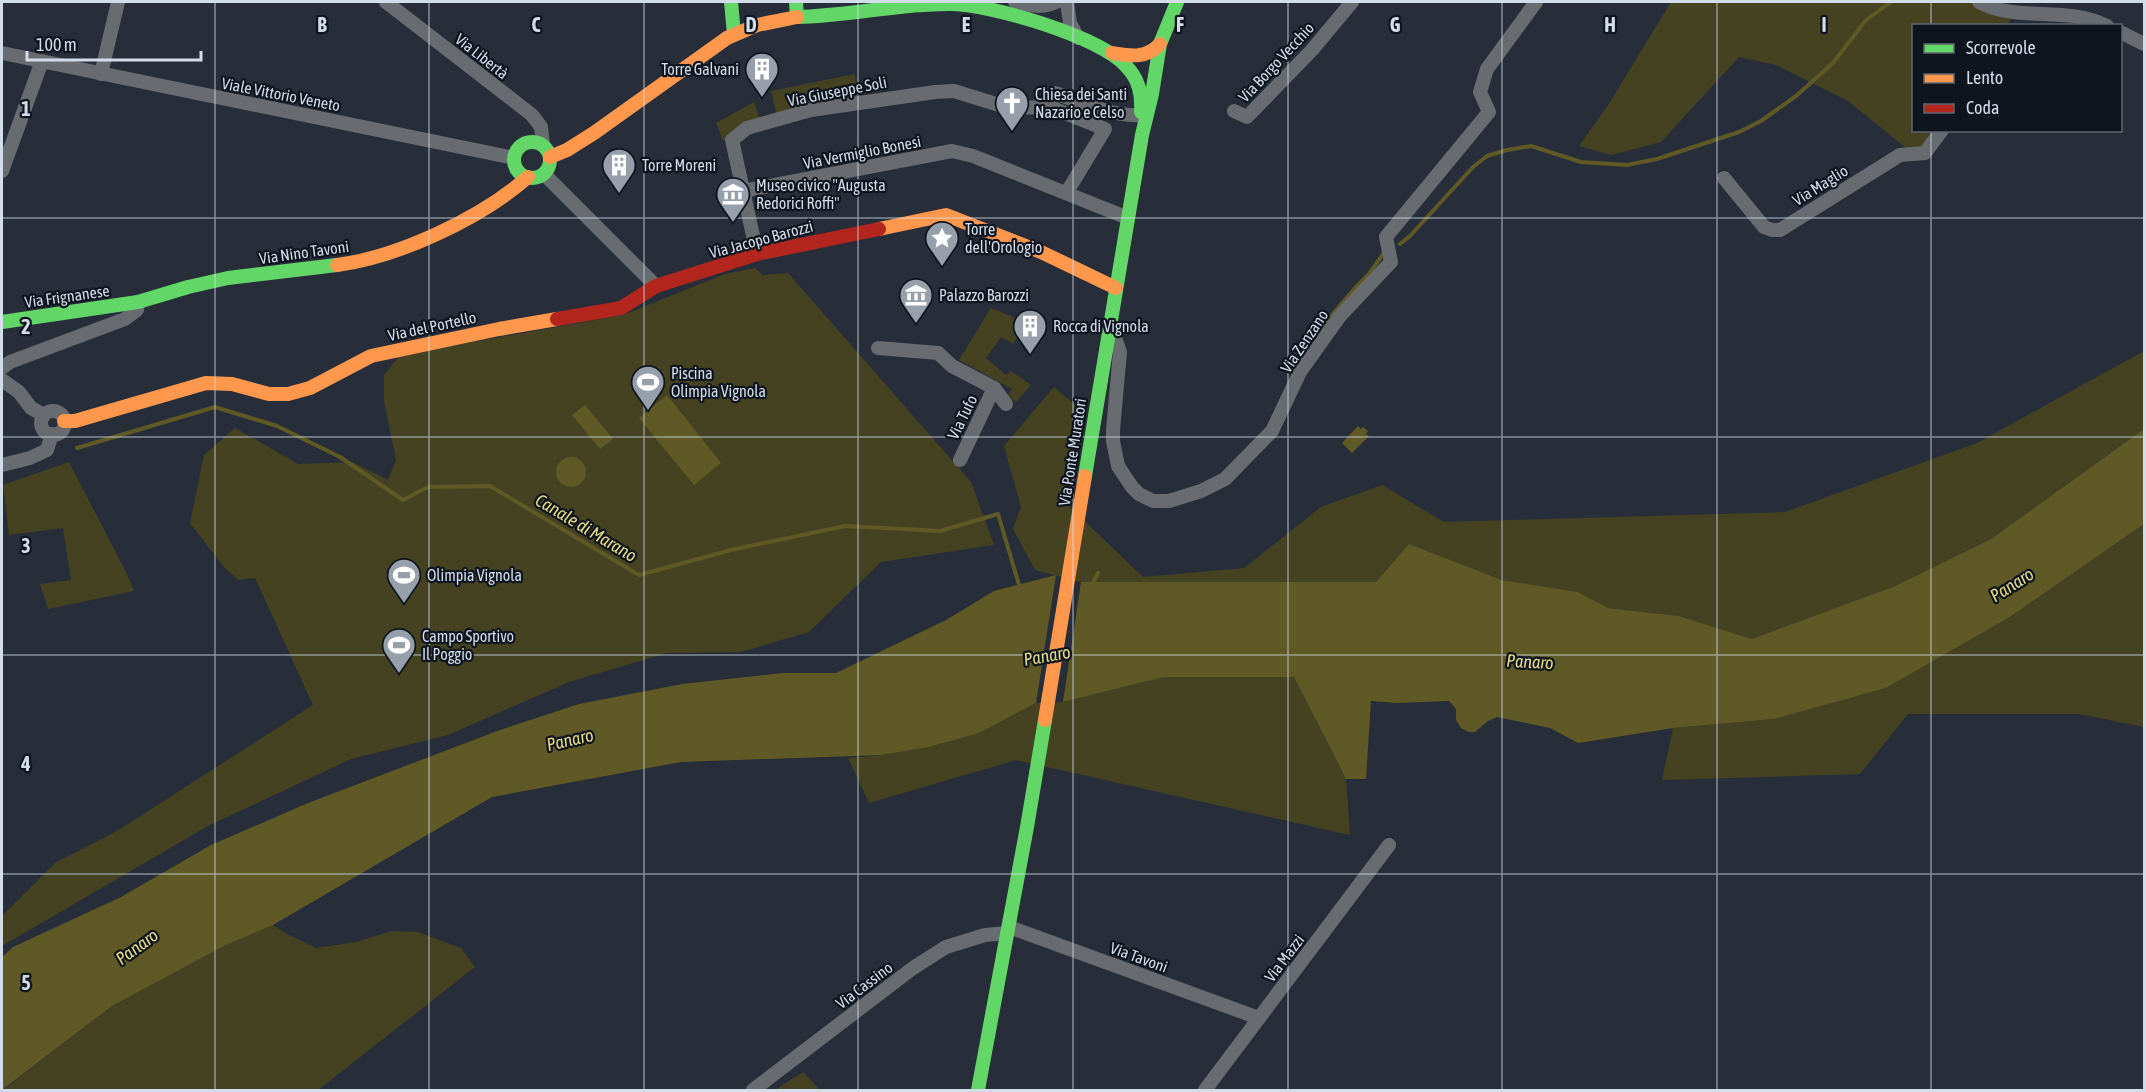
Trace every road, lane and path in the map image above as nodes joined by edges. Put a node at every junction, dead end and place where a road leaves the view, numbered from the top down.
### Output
1 (118, 2) edge
2 (386, 2) edge
3 (731, 2) edge
4 (796, 2) edge
5 (872, 2) edge
6 (1015, 2) edge
7 (1056, 2) edge
8 (1067, 2) edge
9 (1177, 2) edge
10 (1352, 2) edge
11 (1536, 2) edge
12 (1980, 2) edge
13 (797, 17) junction
14 (2016, 19) edge
15 (2103, 24) edge
16 (2122, 32) edge
17 (734, 34) junction
18 (1078, 38) junction
19 (1160, 44) junction
20 (2145, 44) edge
21 (2, 52) edge
22 (1112, 53) junction
23 (42, 61) junction
24 (101, 74) junction
25 (1050, 107) junction
26 (1234, 111) dead end
27 (1141, 116) junction
28 (1941, 132) edge
29 (1142, 135) junction
30 (543, 145) junction
31 (550, 157) junction
32 (514, 158) junction
33 (2, 171) edge
34 (544, 174) junction
35 (528, 177) junction
36 (1724, 177) dead end
37 (742, 191) junction
38 (1067, 192) junction
39 (1128, 218) junction
40 (757, 254) junction
41 (656, 286) junction
42 (1116, 288) junction
43 (138, 302) junction
44 (2, 322) edge
45 (1110, 324) junction
46 (878, 348) dead end
47 (2, 368) edge
48 (2, 380) edge
49 (994, 388) junction
50 (1006, 404) dead end
51 (44, 415) junction
52 (64, 421) junction
53 (52, 434) junction
54 (960, 459) dead end
55 (2, 465) edge
56 (1389, 844) dead end
57 (1008, 930) junction
58 (1259, 1018) junction
59 (753, 1090) edge
60 (978, 1090) edge
61 (1205, 1090) edge

1 - 24 street
2 - 30 street, Via Libertà
3 - 17 main road
4 - 13 main road
5 - 13 street
6 - 7 street
8 - 18 street
9 - 19 main road
10 - 26 street, Via Borgo Vecchio
11 - 45 street, Via Zenzano
12 - 14 street
13 - 17 main road
13 - 18 main road
14 - 15 street
16 - 20 street
17 - 31 main road
18 - 22 main road
19 - 22 main road
19 - 29 main road
21 - 23 street, Viale Vittorio Veneto
22 - 27 main road
23 - 24 street, Viale Vittorio Veneto
23 - 33 street
24 - 32 street, Viale Vittorio Veneto
25 - 27 street
25 - 37 street, Via Giuseppe Soli
25 - 38 street
27 - 29 main road
28 - 36 street, Via Maglio
29 - 39 main road, Via Ponte Muratori
30 - 31 main road
30 - 32 main road
31 - 34 main road
32 - 35 main road
34 - 35 main road
34 - 41 street
35 - 43 main road, Via Nino Tavoni
37 - 38 street, Via Vermiglio Bonesi
37 - 40 street
38 - 39 street
39 - 42 main road, Via Ponte Muratori
40 - 41 main road, Via Jacopo Barozzi
40 - 42 main road, Via Jacopo Barozzi
41 - 52 main road, Via del Portello
42 - 45 main road, Via Ponte Muratori
43 - 44 main road, Via Frignanese
43 - 47 street
45 - 57 main road, Via Ponte Muratori
46 - 49 street
48 - 51 street
49 - 50 street
49 - 54 street, Via Tufo
51 - 52 street
51 - 53 street
52 - 53 street
53 - 55 street
56 - 58 street, Via Mazzi
57 - 58 street, Via Tavoni
57 - 59 street, Via Cassino
57 - 60 main road
58 - 61 street, Via Mazzi

